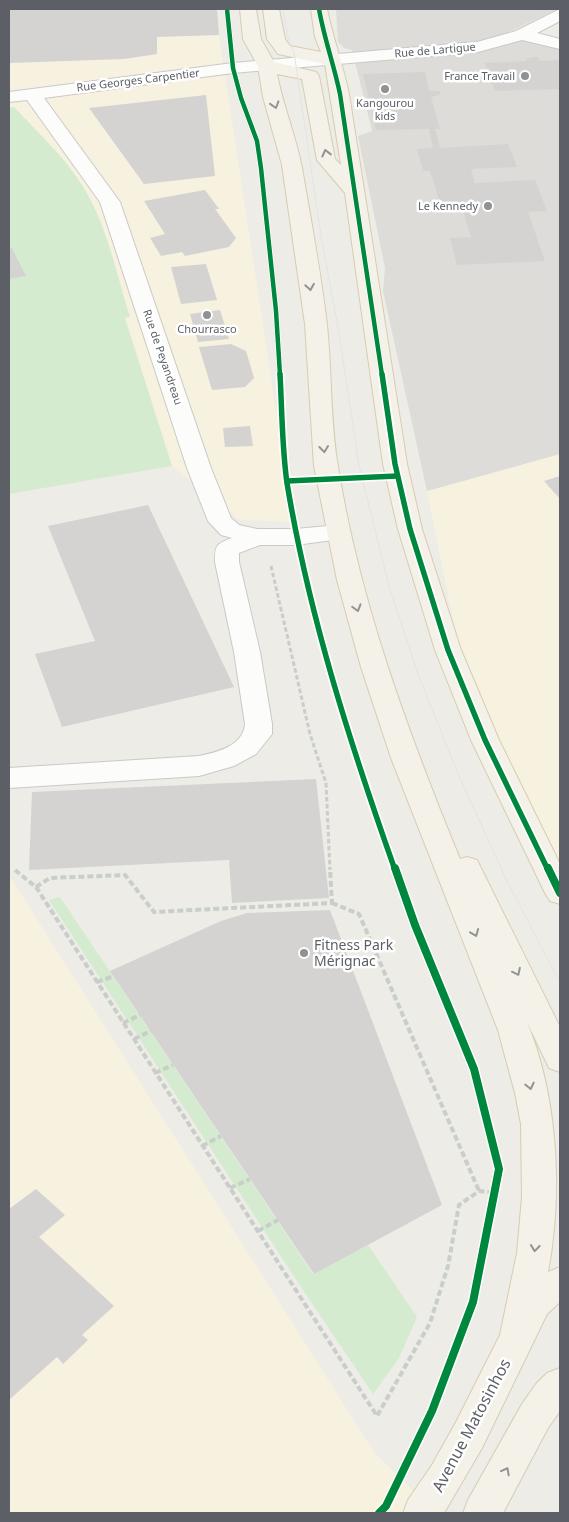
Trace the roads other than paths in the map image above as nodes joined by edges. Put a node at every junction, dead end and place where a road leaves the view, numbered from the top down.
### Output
1 (248, 9) edge
2 (271, 9) edge
3 (319, 9) edge
4 (560, 14) edge
5 (522, 35) junction
6 (560, 44) edge
7 (333, 60) junction
8 (267, 66) junction
9 (32, 94) junction
10 (9, 98) edge
11 (354, 191) junction
12 (338, 533) junction
13 (264, 537) junction
14 (405, 758) junction
15 (9, 778) edge
16 (560, 894) edge
17 (560, 1059) edge
18 (560, 1284) edge
19 (518, 1336) junction
20 (560, 1385) edge
21 (422, 1513) edge
22 (482, 1513) edge

1 - 8 main road
2 - 7 main road
3 - 7 main road
4 - 5 street, Rue de Lartigue
5 - 6 street
5 - 7 street, Rue de Lartigue
7 - 8 street, Rue de Lartigue
7 - 11 main road
8 - 9 street, Rue Georges Carpentier
11 -> 8 main road
8 -> 12 main road
9 - 10 street, Rue Georges Carpentier
9 - 13 street, Rue de Peyandreau
11 - 16 main road
12 - 13 street, Rue de Peyandreau
12 -> 14 main road
13 - 15 street
14 -> 17 main road
14 -> 19 main road
18 - 19 main road
19 - 21 main road, Avenue Matosinhos
22 -> 20 main road

